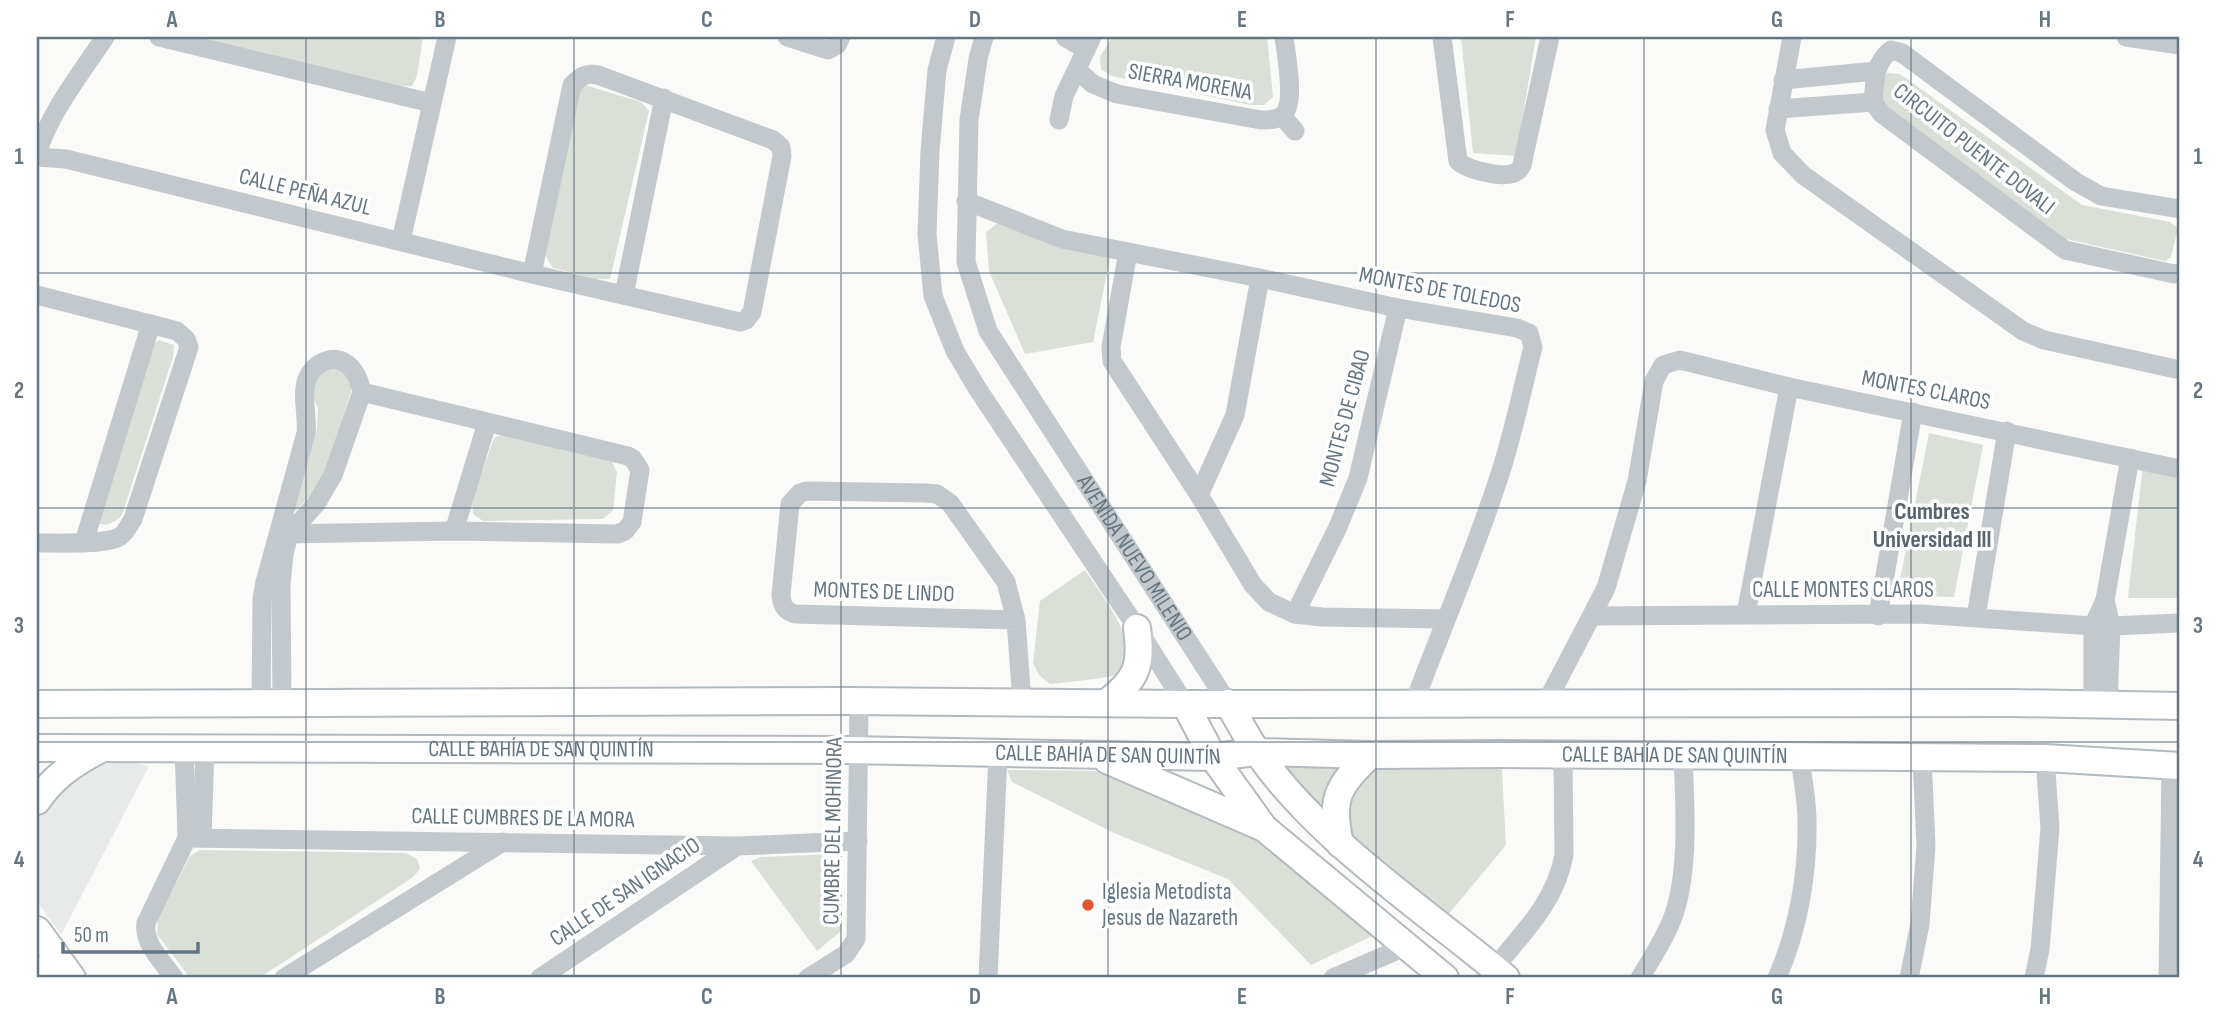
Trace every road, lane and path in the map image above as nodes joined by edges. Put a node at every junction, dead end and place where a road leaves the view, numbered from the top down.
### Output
1 (105, 37) edge
2 (159, 37) edge
3 (447, 37) edge
4 (787, 37) edge
5 (841, 37) edge
6 (946, 37) edge
7 (984, 37) edge
8 (1065, 37) edge
9 (1284, 37) edge
10 (1442, 37) edge
11 (1550, 37) edge
12 (1792, 37) edge
13 (2126, 37) edge
14 (1088, 43) edge
15 (2180, 45) edge
16 (1077, 69) junction
17 (1876, 71) junction
18 (1783, 80) junction
19 (664, 98) junction
20 (1872, 102) junction
21 (431, 103) junction
22 (1778, 109) junction
23 (1059, 120) dead end
24 (38, 149) edge
25 (967, 201) junction
26 (2180, 209) edge
27 (401, 241) junction
28 (1128, 252) junction
29 (2180, 272) edge
30 (532, 274) junction
31 (1260, 278) junction
32 (37, 295) edge
33 (624, 295) junction
34 (1398, 308) junction
35 (151, 324) junction
36 (2180, 370) edge
37 (1789, 387) junction
38 (362, 392) junction
39 (1913, 412) junction
40 (487, 423) junction
41 (2007, 431) junction
42 (2130, 458) junction
43 (2180, 469) edge
44 (1199, 495) junction
45 (454, 531) junction
46 (283, 534) junction
47 (83, 542) junction
48 (37, 543) edge
49 (1295, 614) junction
50 (1746, 614) junction
51 (1593, 616) junction
52 (1878, 616) junction
53 (1976, 617) junction
54 (1444, 619) junction
55 (1016, 620) junction
56 (2180, 623) edge
57 (2102, 626) junction
58 (1137, 628) junction
59 (859, 702) junction
60 (1022, 702) junction
61 (1106, 703) junction
62 (1228, 703) junction
63 (1414, 703) junction
64 (1546, 703) junction
65 (37, 704) edge
66 (272, 704) junction
67 (1185, 704) junction
68 (2101, 704) junction
69 (2180, 706) edge
70 (194, 747) junction
71 (37, 748) edge
72 (103, 748) junction
73 (858, 750) junction
74 (1257, 752) junction
75 (1093, 753) junction
76 (998, 754) junction
77 (1370, 755) junction
78 (1563, 755) junction
79 (1800, 756) junction
80 (1213, 757) junction
81 (1683, 757) junction
82 (1922, 757) junction
83 (2045, 758) junction
84 (2176, 765) edge
85 (37, 801) edge
86 (1265, 828) junction
87 (195, 838) junction
88 (858, 841) junction
89 (504, 842) junction
90 (1340, 844) junction
91 (737, 846) junction
92 (37, 930) edge
93 (1406, 946) junction
94 (37, 969) edge
95 (1500, 973) edge
96 (43, 978) edge
97 (72, 978) edge
98 (174, 978) edge
99 (284, 978) edge
100 (540, 978) edge
101 (808, 978) edge
102 (988, 978) edge
103 (1333, 978) edge
104 (1445, 978) edge
105 (1640, 978) edge
106 (1777, 978) edge
107 (1909, 978) edge
108 (2034, 978) edge
109 (2168, 978) edge

1 - 24 street
2 - 21 street
3 - 21 street
4 - 5 street
6 - 58 street, AVENIDA NUEVO MILENIO
7 - 25 street, AVENIDA NUEVO MILENIO
8 - 14 street
9 - 16 street, SIERRA MORENA
10 - 11 street
12 - 18 street
13 - 15 street
14 - 16 street
16 - 23 street
17 - 18 street
17 - 20 street, CIRCUITO PUENTE DOVALI
17 - 26 street, CIRCUITO PUENTE DOVALI
18 - 22 street
19 - 30 street, CALLE PEÑA AZUL
19 - 33 street
19 - 33 street, CALLE PEÑA AZUL
20 - 22 street
20 - 29 street, CIRCUITO PUENTE DOVALI
21 - 27 street
22 - 36 street
24 - 27 street, CALLE PEÑA AZUL
25 - 28 street, MONTES DE TOLEDOS
25 - 62 street, AVENIDA NUEVO MILENIO
27 - 30 street, CALLE PEÑA AZUL
28 - 31 street, MONTES DE TOLEDOS
28 - 44 street
30 - 33 street, CALLE PEÑA AZUL
31 - 34 street, MONTES DE TOLEDOS
31 - 44 street
32 - 35 street
34 - 49 street, MONTES DE CIBAO
34 - 54 street, MONTES DE TOLEDOS
35 - 47 street
35 - 47 street
37 - 39 street, MONTES CLAROS
37 - 50 street
37 - 51 street, MONTES CLAROS
38 - 40 street
38 - 46 street
38 - 46 street
39 - 41 street, MONTES CLAROS
39 - 52 street
40 - 45 street
40 - 45 street
41 - 42 street, MONTES CLAROS
41 - 53 street
42 - 43 street, MONTES CLAROS
42 - 57 street
44 - 49 street
45 - 46 street
46 - 66 street
47 - 48 street
49 - 54 street
50 - 51 street, CALLE MONTES CLAROS
50 - 52 street, CALLE MONTES CLAROS
51 - 64 street
52 - 53 street, CALLE MONTES CLAROS
53 - 57 street, CALLE MONTES CLAROS
54 - 63 street, MONTES DE TOLEDOS
55 - 55 street, MONTES DE LINDO
55 - 60 street, MONTES DE LINDO
56 - 57 street, CALLE MONTES CLAROS
57 - 68 street
58 - 61 street
58 - 67 street, AVENIDA NUEVO MILENIO
59 - 60 street, CALLE BAHÍA DE SAN QUINTÍN
59 - 66 street, CALLE BAHÍA DE SAN QUINTÍN
59 - 73 street, CUMBRE DEL MOHINORA
60 - 61 street, CALLE BAHÍA DE SAN QUINTÍN
61 - 67 street, CALLE BAHÍA DE SAN QUINTÍN
62 - 63 street, CALLE BAHÍA DE SAN QUINTÍN
62 - 67 street, CALLE BAHÍA DE SAN QUINTÍN
62 - 74 street, AVENIDA NUEVO MILENIO
63 - 64 street, CALLE BAHÍA DE SAN QUINTÍN
64 - 68 street, CALLE BAHÍA DE SAN QUINTÍN
65 - 66 street, CALLE BAHÍA DE SAN QUINTÍN
67 - 80 street, AVENIDA NUEVO MILENIO
68 - 69 street, CALLE BAHÍA DE SAN QUINTÍN
70 - 72 street, CALLE BAHÍA DE SAN QUINTÍN
70 - 73 street, CALLE BAHÍA DE SAN QUINTÍN
70 - 87 street
71 - 72 street, CALLE BAHÍA DE SAN QUINTÍN
72 - 85 street
73 - 76 street, CALLE BAHÍA DE SAN QUINTÍN
73 - 88 street, CUMBRE DEL MOHINORA
74 - 77 street, CALLE BAHÍA DE SAN QUINTÍN
74 - 80 street, CALLE BAHÍA DE SAN QUINTÍN
74 - 90 street, AVENIDA NUEVO MILENIO
75 - 76 street, CALLE BAHÍA DE SAN QUINTÍN
75 - 80 street, CALLE BAHÍA DE SAN QUINTÍN
75 - 86 street
76 - 102 street
77 - 78 street, CALLE BAHÍA DE SAN QUINTÍN
77 - 90 street
78 - 81 street, CALLE BAHÍA DE SAN QUINTÍN
78 - 95 street
79 - 81 street, CALLE BAHÍA DE SAN QUINTÍN
79 - 82 street, CALLE BAHÍA DE SAN QUINTÍN
79 - 106 street
80 - 86 street, AVENIDA NUEVO MILENIO
81 - 105 street
82 - 83 street, CALLE BAHÍA DE SAN QUINTÍN
82 - 107 street
83 - 84 street, CALLE BAHÍA DE SAN QUINTÍN
83 - 108 street
84 - 109 street
86 - 93 street, AVENIDA NUEVO MILENIO
87 - 89 street, CALLE CUMBRES DE LA MORA
87 - 98 street
88 - 91 street, CALLE CUMBRES DE LA MORA
88 - 101 street, CUMBRE DEL MOHINORA
89 - 91 street, CALLE CUMBRES DE LA MORA
89 - 99 street
90 - 95 street, AVENIDA NUEVO MILENIO
91 - 100 street, CALLE DE SAN IGNACIO
92 - 97 street
93 - 103 street
93 - 104 street, AVENIDA NUEVO MILENIO
94 - 96 street

